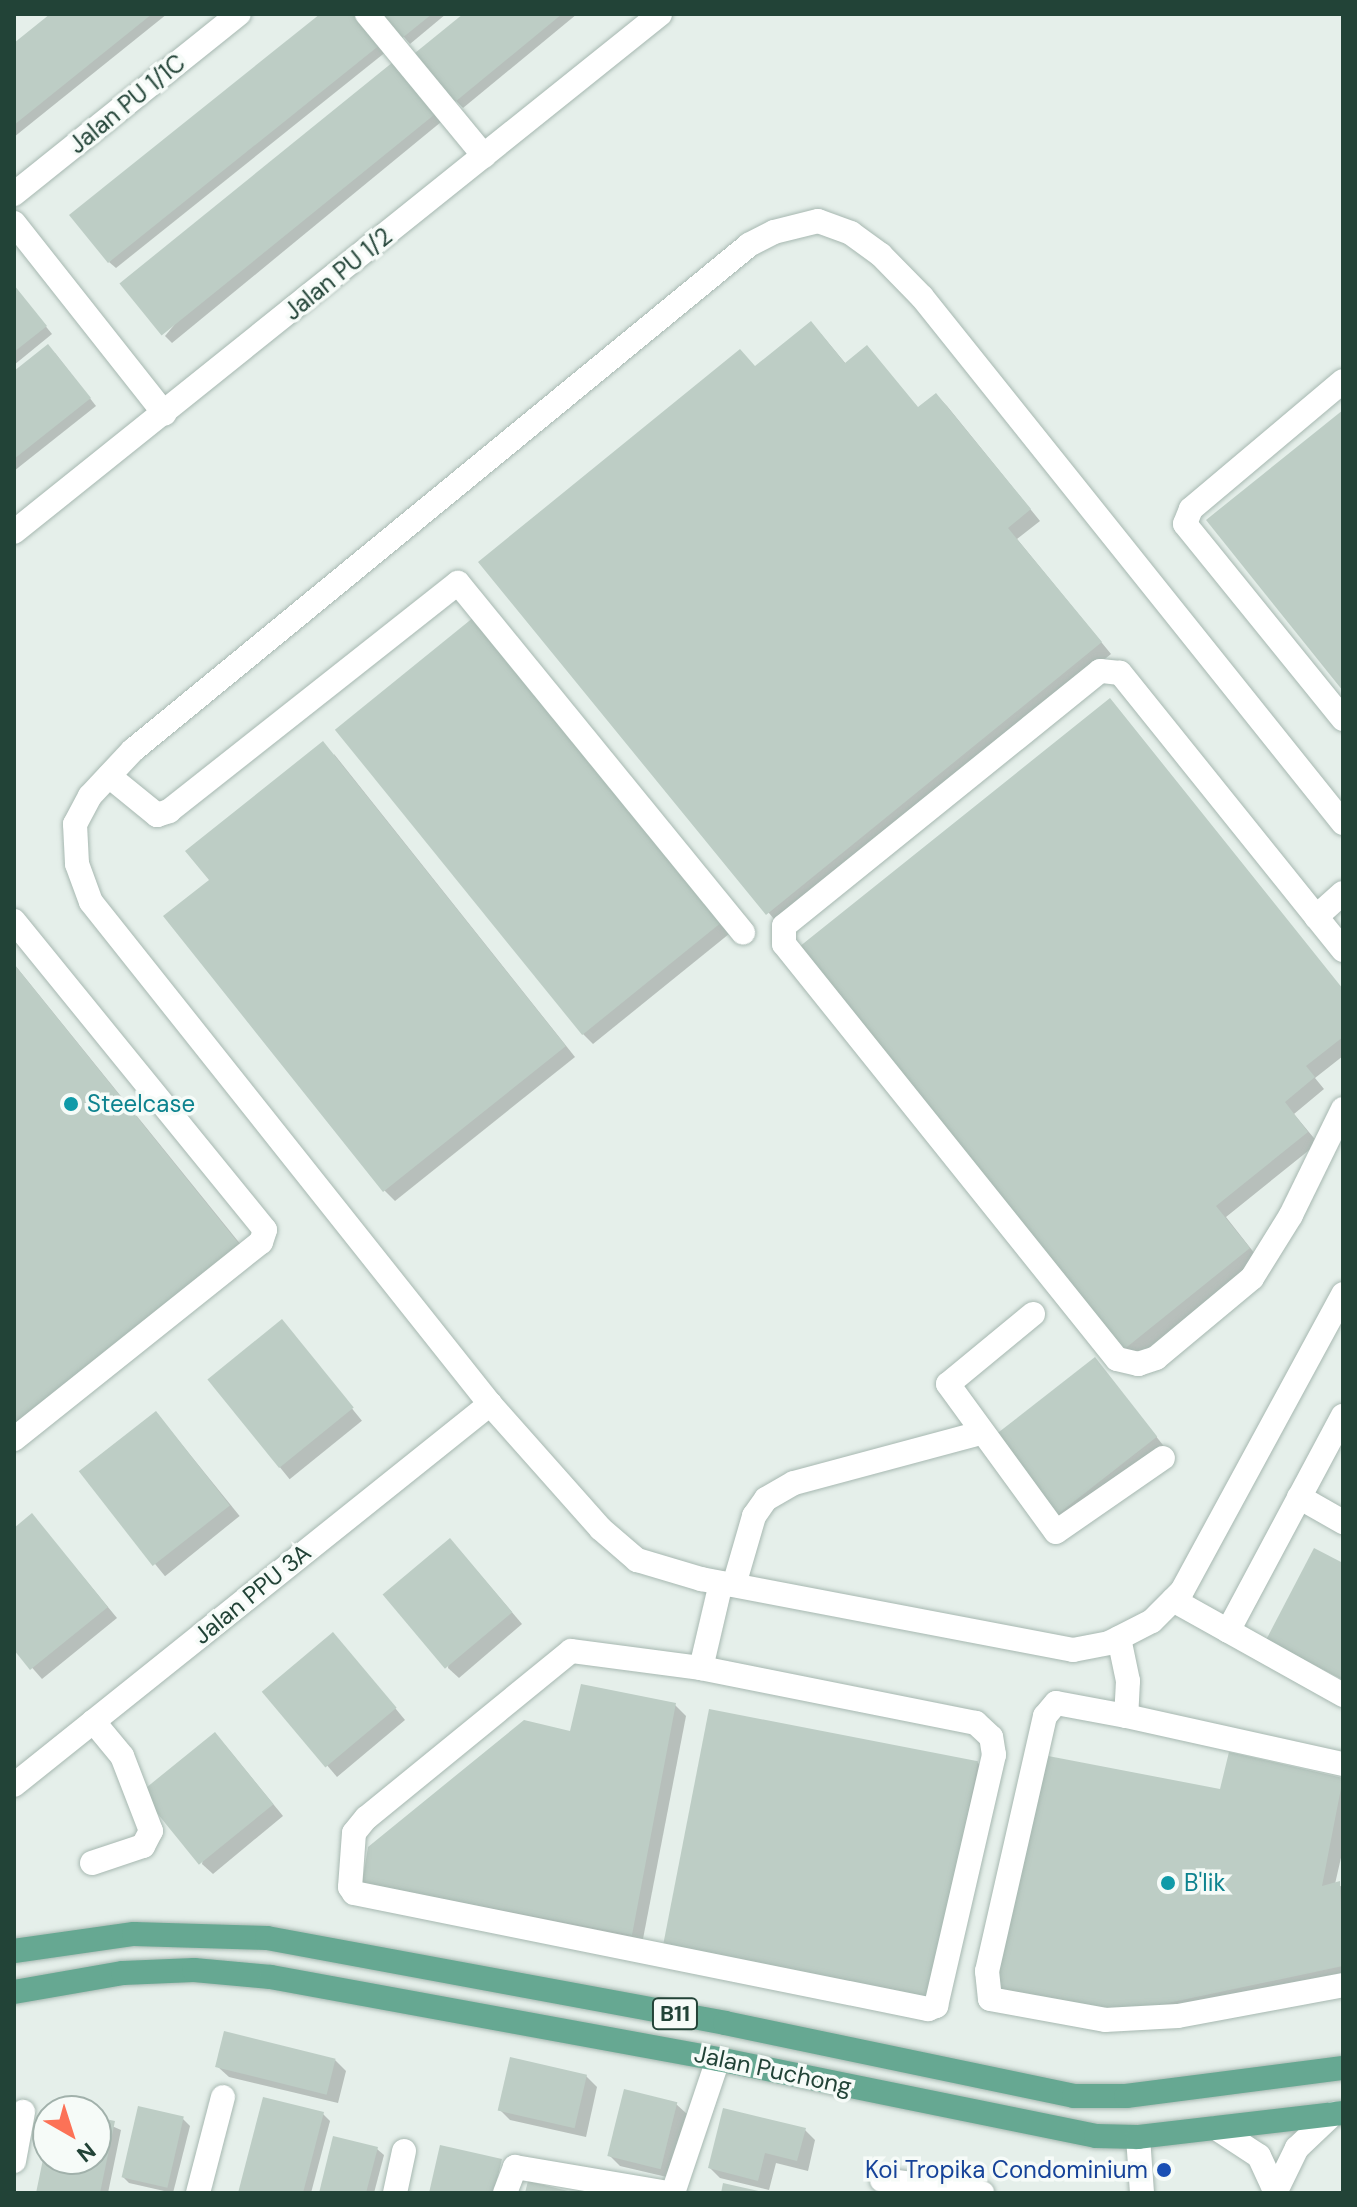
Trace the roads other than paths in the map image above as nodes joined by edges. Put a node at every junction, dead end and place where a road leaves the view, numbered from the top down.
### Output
1 (239, 14) edge
2 (367, 14) edge
3 (660, 14) edge
4 (484, 156) junction
5 (14, 194) edge
6 (14, 223) edge
7 (1343, 381) edge
8 (165, 414) junction
9 (14, 532) edge
10 (1343, 719) edge
11 (109, 776) junction
12 (1343, 823) edge
13 (1343, 893) edge
14 (1316, 917) junction
15 (14, 921) edge
16 (743, 933) dead end
17 (1343, 950) edge
18 (1343, 1109) edge
19 (1343, 1294) edge
20 (1033, 1314) dead end
21 (490, 1404) junction
22 (1343, 1416) edge
23 (980, 1433) junction
24 (14, 1439) edge
25 (1163, 1458) dead end
26 (1299, 1497) junction
27 (1343, 1522) edge
28 (728, 1584) junction
29 (1173, 1600) junction
30 (1228, 1631) junction
31 (1119, 1638) junction
32 (701, 1668) junction
33 (1343, 1695) edge
34 (1126, 1716) junction
35 (93, 1721) junction
36 (1343, 1764) edge
37 (14, 1785) edge
38 (92, 1863) dead end
39 (14, 1951) edge
40 (1343, 1985) edge
41 (14, 1992) edge
42 (718, 2059) junction
43 (1340, 2068) edge
44 (223, 2097) dead end
45 (23, 2112) dead end
46 (1338, 2113) edge
47 (1216, 2128) junction
48 (1138, 2137) junction
49 (404, 2151) dead end
50 (14, 2161) edge
51 (882, 2180) dead end
52 (1276, 2192) edge
53 (198, 2193) edge
54 (395, 2193) edge
55 (505, 2193) edge
56 (670, 2193) edge
57 (982, 2193) edge
58 (1142, 2193) edge

1 - 5 street, Jalan PU 1/1C
2 - 4 street
3 - 4 street, Jalan PU 1/2
4 - 8 street, Jalan PU 1/2
6 - 8 street
7 - 10 street
8 - 9 street, Jalan PU 1/2
11 - 12 street
11 - 16 street
11 - 21 street
13 - 14 street
14 - 17 street
14 - 18 street
15 - 24 street
19 - 29 street
20 - 23 street
21 - 28 street
21 - 35 street, Jalan PPU 3A
22 - 26 street
23 - 25 street
23 - 28 street
26 - 27 street
26 - 30 street
28 - 31 street
28 - 32 street
29 - 30 street
29 - 31 street
30 - 33 street
31 - 34 street
32 - 32 street
34 - 36 street
34 - 40 street
35 - 37 street, Jalan PPU 3A
35 - 38 street
39 - 43 main road, Jalan Puchong / B11
41 - 42 main road, Jalan Puchong / B11
42 - 48 main road, Jalan Puchong / B11
42 - 56 street
44 - 53 street
45 - 50 street
46 - 47 main road, Jalan Puchong / B11
46 - 52 street
47 - 48 main road, Jalan Puchong / B11
47 - 52 street
48 - 58 street
49 - 54 street
51 - 57 street
55 - 56 street

